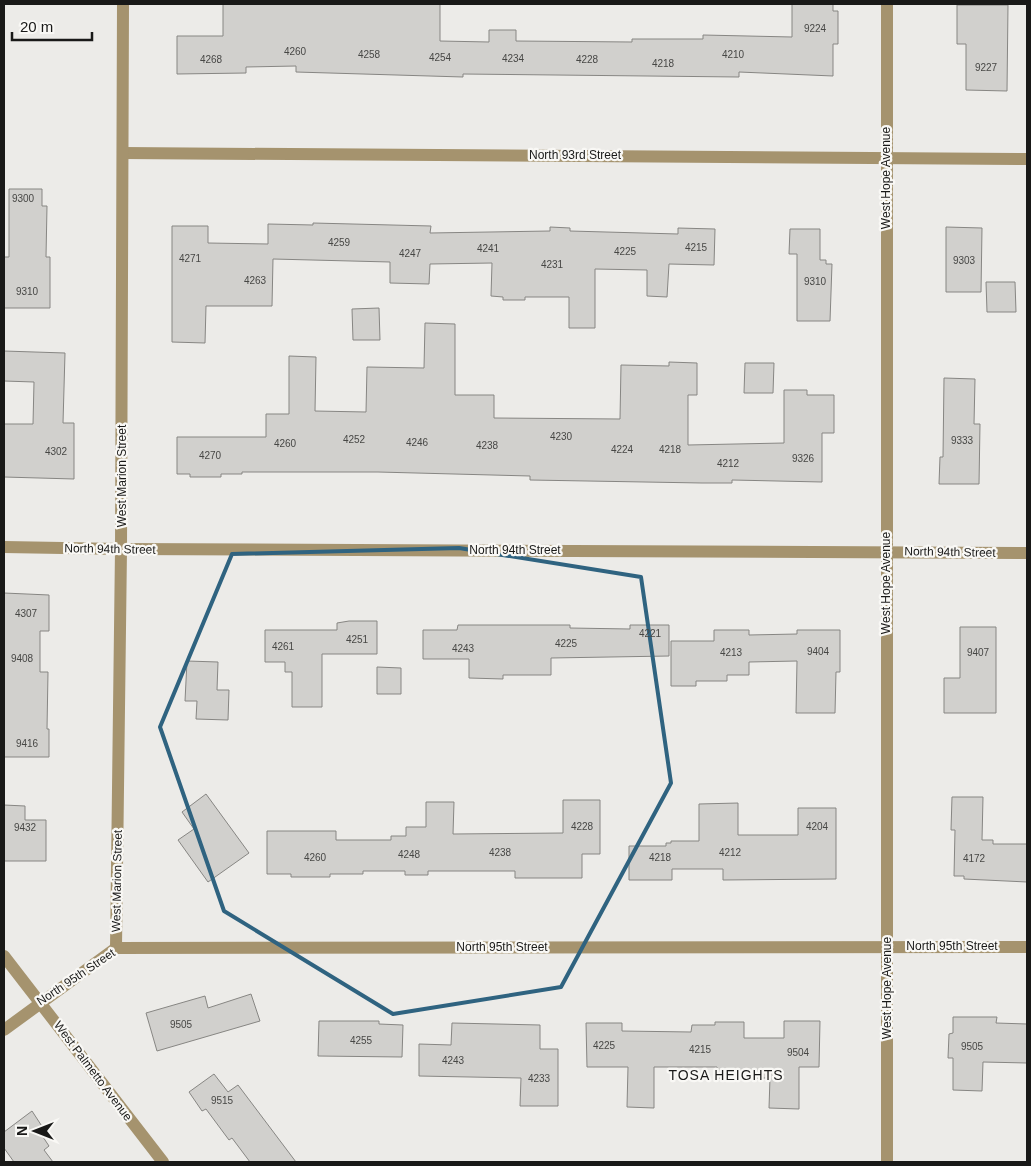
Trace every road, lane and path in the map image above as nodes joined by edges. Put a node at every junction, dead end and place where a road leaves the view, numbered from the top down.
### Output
1 (124, 4) edge
2 (887, 4) edge
3 (123, 153) junction
4 (885, 157) junction
5 (1027, 159) edge
6 (4, 547) edge
7 (121, 549) junction
8 (886, 552) junction
9 (1027, 553) edge
10 (887, 946) junction
11 (1027, 947) edge
12 (116, 948) junction
13 (4, 956) edge
14 (40, 1002) junction
15 (4, 1030) edge
16 (163, 1162) edge
17 (887, 1162) edge

1 - 3 street, West Marion Street
2 - 4 street, West Hope Avenue
3 - 4 street, North 93rd Street
3 - 7 street, West Marion Street
4 - 5 street, North 93rd Street
4 - 8 street, West Hope Avenue
6 - 7 street, North 94th Street
7 - 8 street, North 94th Street
7 - 12 street, West Marion Street
8 - 9 street, North 94th Street
8 - 10 street, West Hope Avenue
10 - 11 street, North 95th Street
10 - 12 street, North 95th Street
10 - 17 street, West Hope Avenue
12 - 14 street, North 95th Street
13 - 14 street, West Palmetto Avenue
14 - 15 street, North 95th Street
14 - 16 street, West Palmetto Avenue

